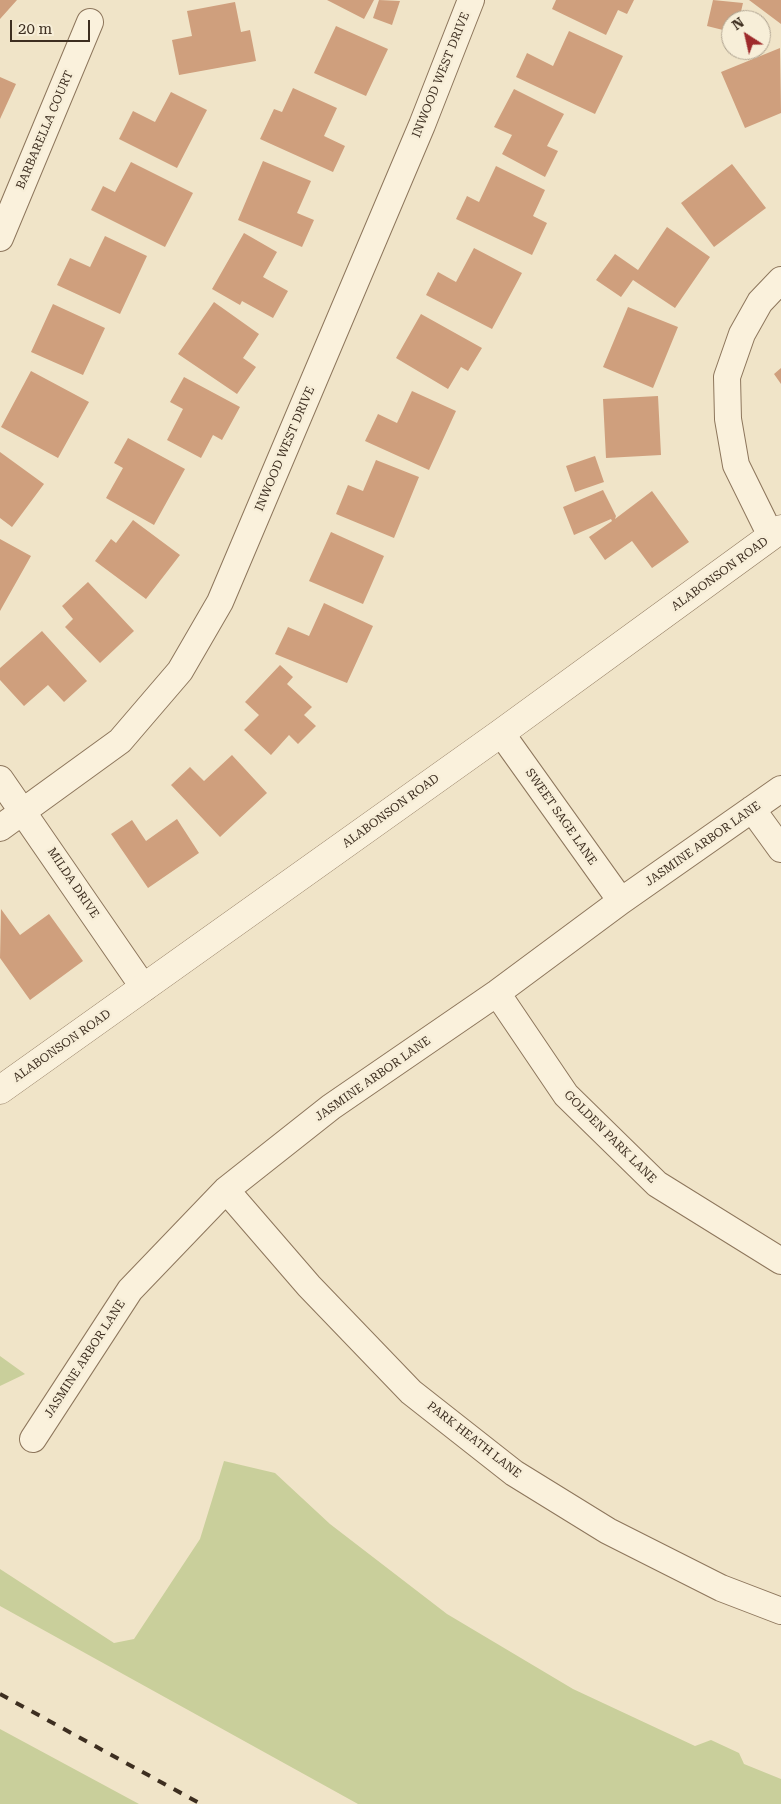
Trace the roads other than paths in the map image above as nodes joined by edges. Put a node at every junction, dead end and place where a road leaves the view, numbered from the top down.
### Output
1 (471, 0) edge
2 (90, 22) dead end
3 (1, 234) edge
4 (781, 280) edge
5 (776, 533) edge
6 (501, 733) junction
7 (0, 779) edge
8 (781, 789) edge
9 (752, 809) junction
10 (24, 811) junction
11 (0, 828) edge
12 (781, 849) edge
13 (620, 901) junction
14 (144, 988) junction
15 (497, 993) junction
16 (0, 1090) edge
17 (226, 1190) junction
18 (781, 1262) edge
19 (33, 1439) dead end
20 (781, 1611) edge

1 - 10 street, INWOOD WEST DRIVE
2 - 3 street, BARBARELLA COURT
4 - 5 street
5 - 6 street, ALABONSON ROAD
6 - 13 street, SWEET SAGE LANE
6 - 14 street, ALABONSON ROAD
7 - 10 street, MILDA DRIVE
8 - 9 street, JASMINE ARBOR LANE
9 - 12 street
9 - 13 street, JASMINE ARBOR LANE
10 - 11 street, INWOOD WEST DRIVE
10 - 14 street, MILDA DRIVE
13 - 15 street, JASMINE ARBOR LANE
14 - 16 street, ALABONSON ROAD
15 - 17 street, JASMINE ARBOR LANE
15 - 18 street, GOLDEN PARK LANE
17 - 19 street, JASMINE ARBOR LANE
17 - 20 street, PARK HEATH LANE

